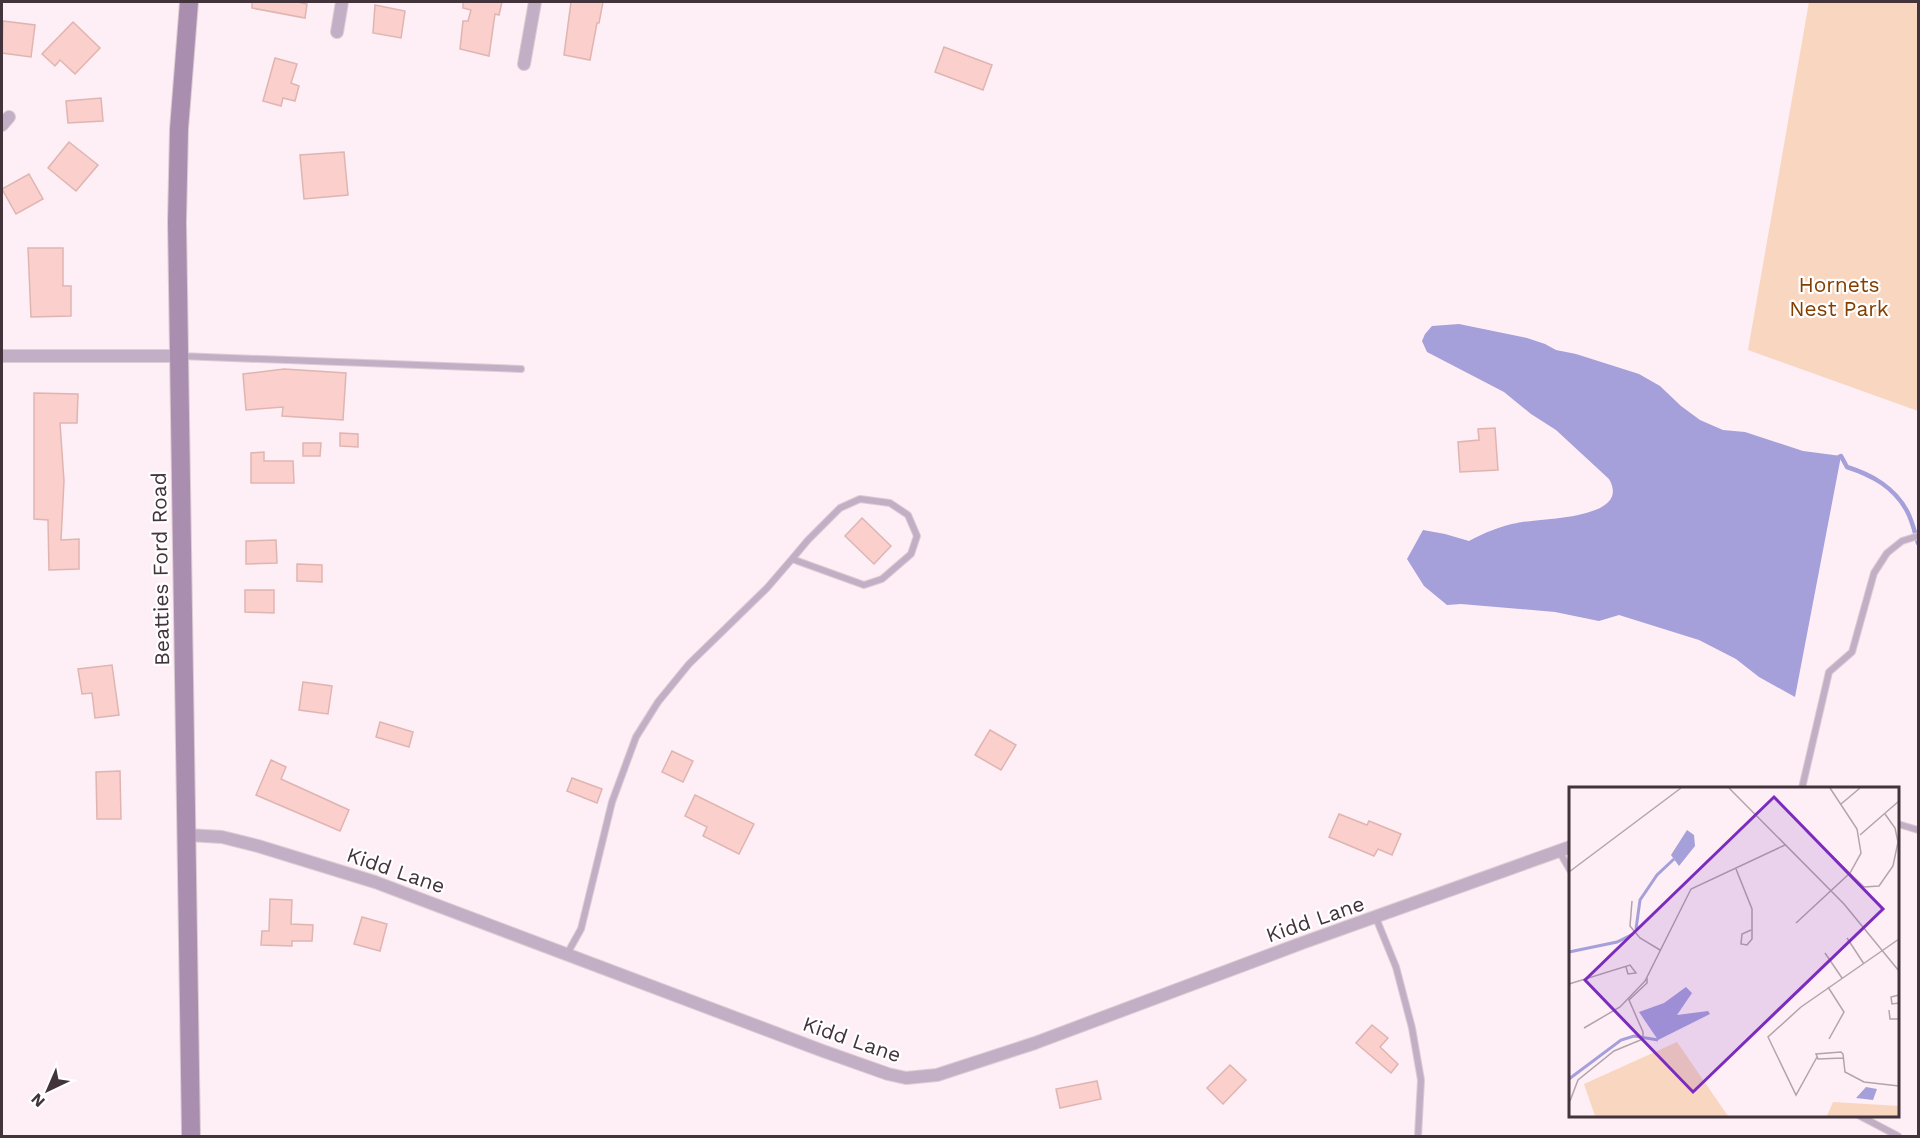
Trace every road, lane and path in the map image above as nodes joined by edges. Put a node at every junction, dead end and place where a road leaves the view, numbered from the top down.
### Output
1 (189, 2) edge
2 (342, 2) edge
3 (536, 2) edge
4 (337, 32) dead end
5 (524, 64) dead end
6 (2, 356) edge
7 (178, 356) junction
8 (521, 369) dead end
9 (1918, 536) edge
10 (792, 559) junction
11 (1802, 787) edge
12 (1899, 824) edge
13 (1918, 830) edge
14 (188, 835) junction
15 (1565, 849) edge
16 (1569, 866) edge
17 (1376, 918) junction
18 (566, 954) junction
19 (1862, 1117) edge
20 (191, 1137) edge
21 (1418, 1137) edge
22 (1898, 1137) edge

1 - 7 main road, Beatties Ford Road
2 - 4 street
3 - 5 street
6 - 7 street
7 - 8 lane
7 - 14 main road, Beatties Ford Road
9 - 11 lane
10 - 10 lane
10 - 18 lane
12 - 13 lane
14 - 18 street, Kidd Lane
14 - 20 main road, Beatties Ford Road
15 - 16 lane
15 - 17 street, Kidd Lane
17 - 18 street, Kidd Lane
17 - 21 lane
19 - 22 lane

